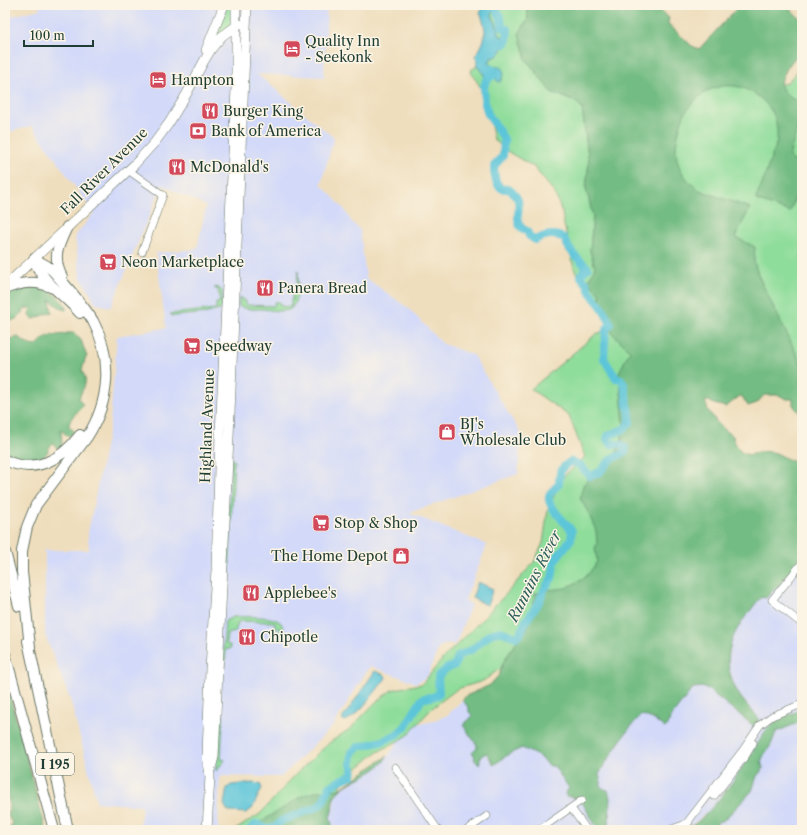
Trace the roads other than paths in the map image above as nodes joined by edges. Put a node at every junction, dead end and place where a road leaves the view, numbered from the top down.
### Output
1 (224, 5) edge
2 (236, 5) edge
3 (246, 9) edge
4 (237, 25) junction
5 (217, 42) junction
6 (236, 51) junction
7 (204, 61) junction
8 (128, 170) junction
9 (67, 227) junction
10 (142, 252) dead end
11 (34, 259) junction
12 (5, 287) edge
13 (55, 288) junction
14 (74, 296) junction
15 (5, 460) edge
16 (5, 552) edge
17 (802, 563) edge
18 (802, 624) edge
19 (30, 647) junction
20 (5, 654) edge
21 (802, 704) edge
22 (395, 767) dead end
23 (210, 776) junction
24 (582, 800) dead end
25 (571, 808) junction
26 (487, 816) dead end
27 (54, 830) edge
28 (68, 830) edge
29 (207, 830) edge
30 (438, 830) edge
31 (467, 830) edge
32 (540, 830) edge
33 (587, 830) edge
34 (669, 830) edge

1 - 7 main road, Fall River Avenue
2 - 4 main road, Highland Avenue
3 - 4 main road, Fall River Avenue
3 - 23 main road, Highland Avenue
4 - 5 main road, Fall River Avenue
4 - 6 main road, Highland Avenue
5 - 6 main road
5 - 7 main road, Fall River Avenue
6 - 23 main road, Highland Avenue
7 - 8 main road, Fall River Avenue
8 - 9 main road, Fall River Avenue
8 - 10 street
9 - 11 main road, Fall River Avenue
9 - 14 highway
11 - 12 main road, Fall River Avenue
11 - 13 highway
11 - 14 highway
12 - 13 highway
13 - 15 highway
14 - 19 highway
16 - 19 highway, I 195
17 - 18 street
19 - 28 highway, I 195
20 - 27 highway, I 195
21 - 34 street
22 - 30 street
23 - 29 main road, Highland Avenue
24 - 25 street
25 - 32 street
25 - 33 street
26 - 31 street

